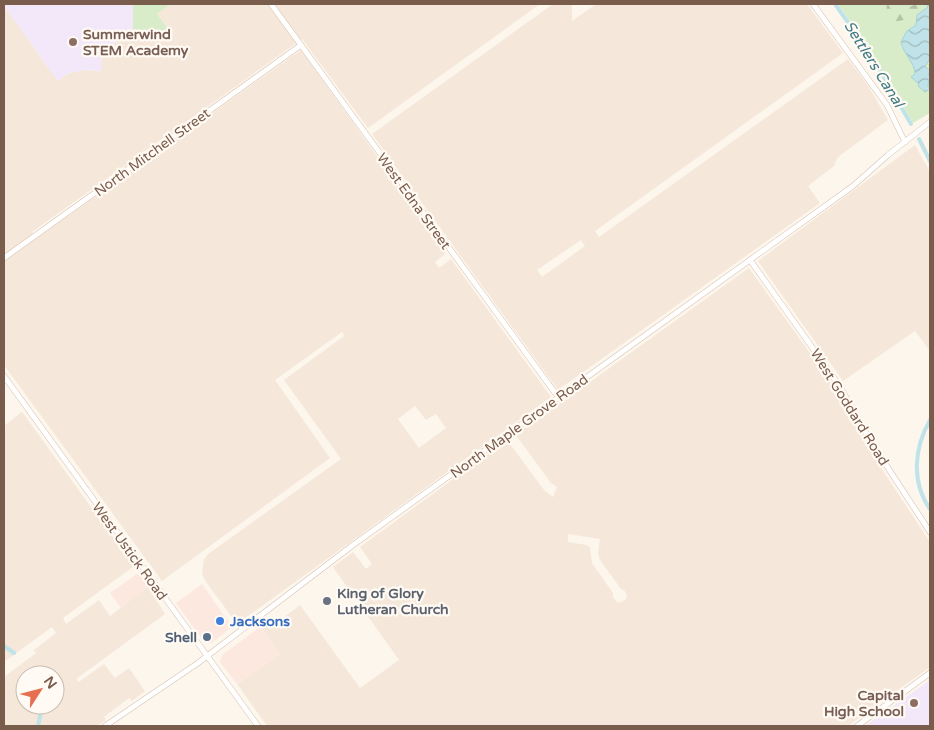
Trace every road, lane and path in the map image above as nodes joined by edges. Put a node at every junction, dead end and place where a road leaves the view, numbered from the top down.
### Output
1 (271, 4) edge
2 (813, 4) edge
3 (301, 45) junction
4 (930, 122) edge
5 (906, 142) junction
6 (4, 258) edge
7 (750, 260) junction
8 (4, 376) edge
9 (558, 397) junction
10 (930, 532) edge
11 (206, 657) junction
12 (930, 673) edge
13 (105, 726) edge
14 (258, 726) edge
15 (857, 726) edge

1 - 3 main road, West Edna Street
2 - 5 main road
3 - 6 main road, North Mitchell Street
3 - 9 main road, West Edna Street
4 - 5 main road, North Maple Grove Road
5 - 7 main road, North Maple Grove Road
7 - 9 main road, North Maple Grove Road
7 - 10 main road, West Goddard Road
8 - 11 main road, West Ustick Road
9 - 11 main road, North Maple Grove Road
11 - 13 main road, North Maple Grove Road
11 - 14 main road, West Ustick Road
12 - 15 main road

